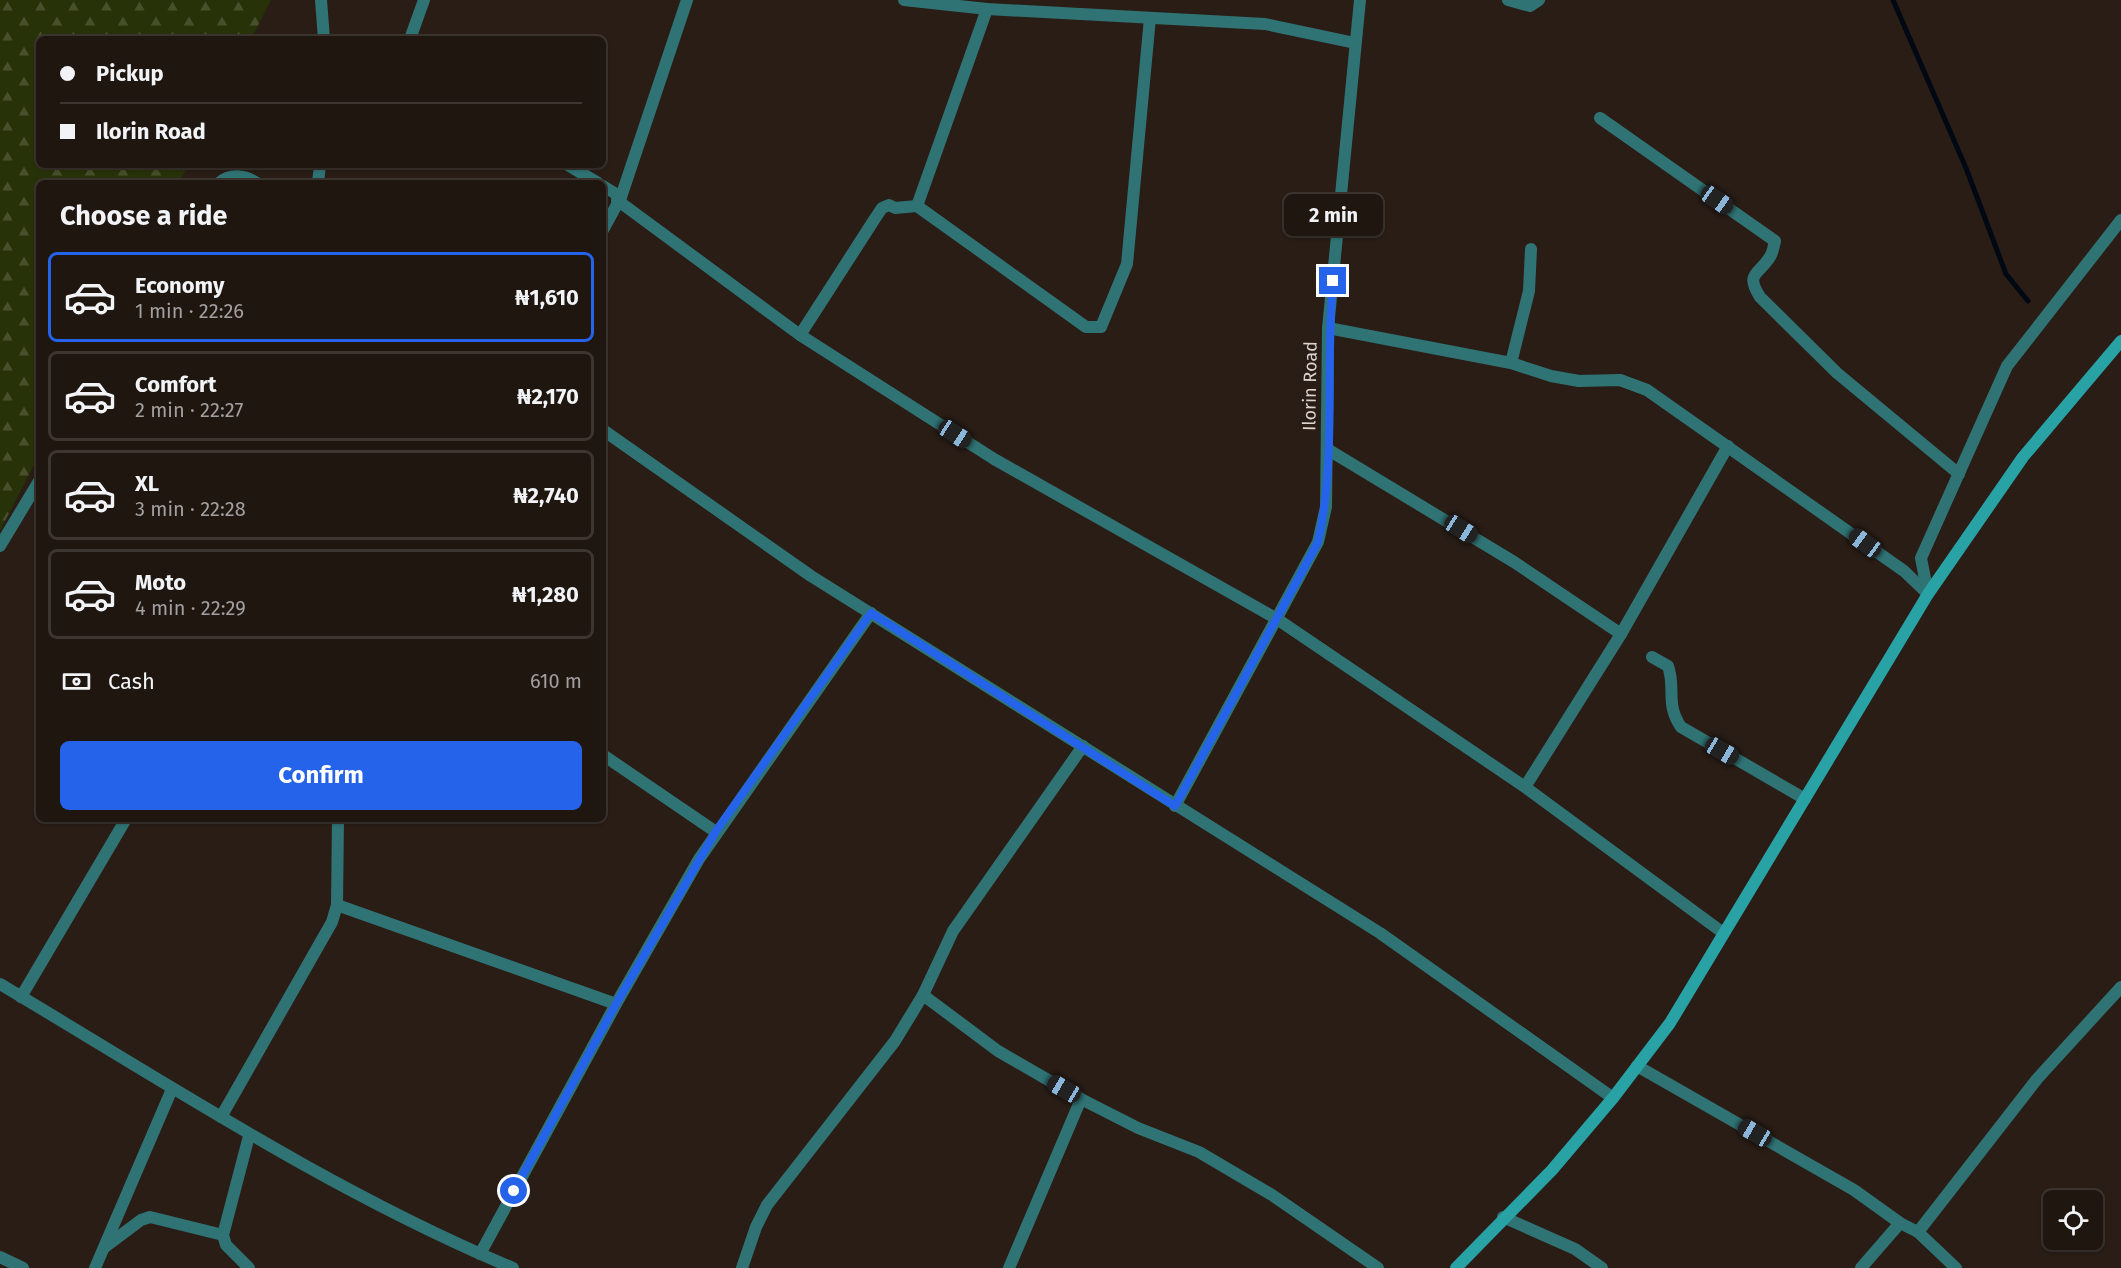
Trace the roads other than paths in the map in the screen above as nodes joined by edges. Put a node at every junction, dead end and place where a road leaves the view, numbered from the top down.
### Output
1 (321, 0) edge
2 (424, 0) edge
3 (687, 0) edge
4 (904, 0) edge
5 (1360, 0) edge
6 (1508, 0) edge
7 (1539, 0) edge
8 (987, 9) junction
9 (1150, 18) junction
10 (324, 36) edge
11 (411, 36) edge
12 (1355, 43) junction
13 (1600, 118) dead end
14 (573, 168) edge
15 (222, 180) edge
16 (248, 180) edge
17 (592, 180) edge
18 (606, 188) edge
19 (619, 199) junction
20 (917, 206) junction
21 (2121, 220) edge
22 (606, 224) edge
23 (1531, 249) dead end
24 (1328, 328) junction
25 (800, 335) junction
26 (2121, 341) edge
27 (1511, 363) junction
28 (606, 432) edge
29 (1728, 446) junction
30 (1327, 449) junction
31 (1959, 474) junction
32 (36, 486) edge
33 (0, 546) edge
34 (1928, 594) junction
35 (871, 613) junction
36 (1277, 619) junction
37 (1620, 634) junction
38 (1652, 657) dead end
39 (1083, 746) junction
40 (606, 757) edge
41 (1525, 787) junction
42 (1804, 799) junction
43 (1175, 806) junction
44 (124, 822) edge
45 (338, 822) edge
46 (716, 831) junction
47 (337, 905) junction
48 (1722, 932) junction
49 (0, 984) edge
50 (2121, 987) edge
51 (923, 995) junction
52 (21, 997) junction
53 (616, 1004) junction
54 (1637, 1066) junction
55 (172, 1089) junction
56 (1613, 1098) junction
57 (1081, 1099) junction
58 (220, 1117) junction
59 (249, 1136) junction
60 (1503, 1217) junction
61 (1900, 1223) junction
62 (1918, 1232) junction
63 (224, 1235) junction
64 (105, 1247) junction
65 (480, 1254) junction
66 (0, 1257) edge
67 (23, 1268) edge
68 (95, 1268) edge
69 (249, 1268) edge
70 (513, 1268) edge
71 (742, 1268) edge
72 (1009, 1268) edge
73 (1378, 1268) edge
74 (1456, 1268) edge
75 (1602, 1268) edge
76 (1861, 1268) edge
77 (1956, 1268) edge

1 - 10 street
2 - 11 street
3 - 19 street
4 - 8 street
5 - 12 street, Ilorin Road
6 - 7 street
8 - 9 street
8 - 20 street
9 - 12 street
9 - 20 street
12 - 24 street, Ilorin Road
13 - 31 street
14 - 17 street
15 - 16 street
18 - 19 street
19 - 22 street
19 - 25 street
20 - 25 street
21 - 31 street
23 - 27 street
24 - 27 street
24 - 30 street, Ilorin Road
25 - 36 street
26 - 34 main road
27 - 29 street
28 - 35 street
29 - 34 street
29 - 37 street
30 - 36 street, Ilorin Road
30 - 37 street
31 - 34 street
32 - 33 street
34 - 42 main road
35 - 39 street
35 - 46 street
36 - 41 street
36 - 43 street, Ilorin Road
37 - 41 street
38 - 42 street
39 - 43 street
39 - 51 street
40 - 46 street
41 - 48 street
42 - 48 main road
43 - 56 street
44 - 52 street
45 - 47 street
46 - 53 street
47 - 53 street
47 - 58 street
48 - 54 main road
49 - 52 street
50 - 62 street
51 - 57 street
51 - 71 street
52 - 55 street
53 - 65 street
54 - 56 main road
54 - 61 street
55 - 58 street
55 - 64 street
56 - 60 main road
57 - 72 street
57 - 73 street
58 - 59 street
59 - 63 street
59 - 65 street
60 - 74 main road
60 - 75 street
61 - 62 street
61 - 76 street
62 - 77 street
63 - 64 street
63 - 69 street
64 - 68 street
65 - 70 street
66 - 67 street

